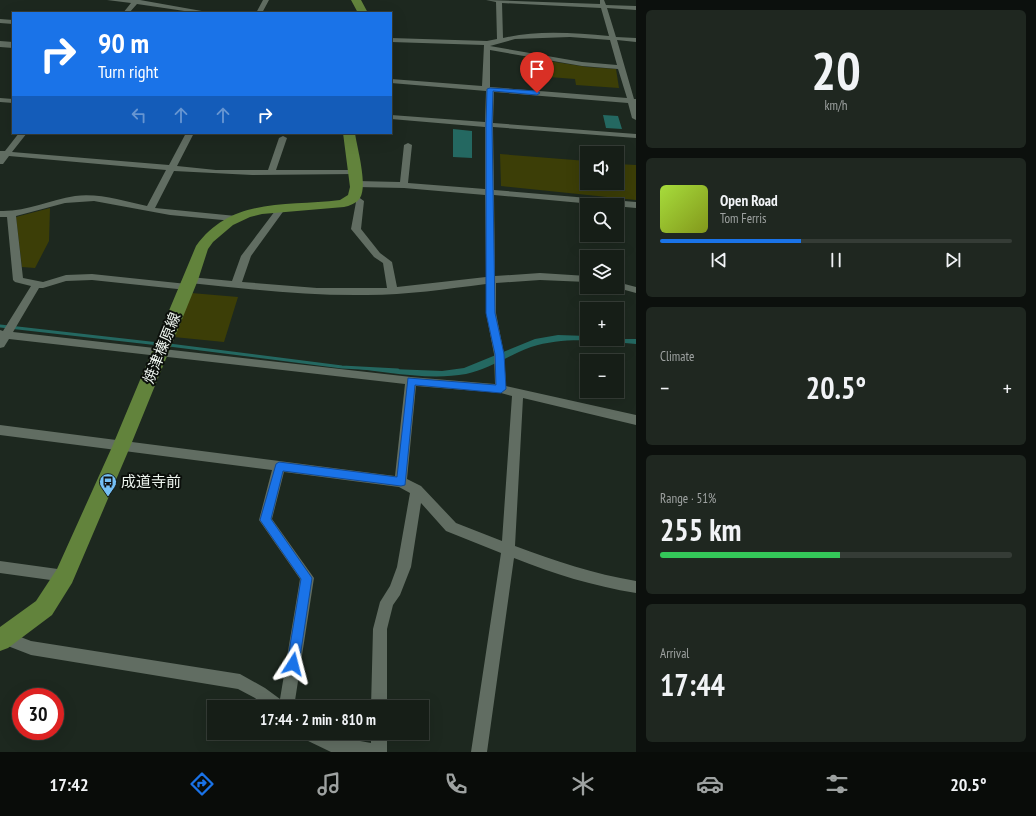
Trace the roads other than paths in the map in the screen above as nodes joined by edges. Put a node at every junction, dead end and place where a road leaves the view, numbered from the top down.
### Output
1 (110, 0) edge
2 (266, 0) edge
3 (356, 0) edge
4 (489, 0) edge
5 (499, 0) edge
6 (602, 0) edge
7 (137, 1) edge
8 (604, 7) junction
9 (636, 8) edge
10 (127, 12) edge
11 (204, 12) edge
12 (260, 12) edge
13 (362, 12) edge
14 (0, 21) edge
15 (12, 22) edge
16 (614, 38) junction
17 (392, 40) edge
18 (500, 40) junction
19 (636, 40) edge
20 (0, 44) edge
21 (12, 45) edge
22 (486, 45) junction
23 (622, 67) junction
24 (392, 81) edge
25 (488, 89) junction
26 (0, 100) edge
27 (12, 101) edge
28 (633, 101) edge
29 (392, 117) edge
30 (636, 118) edge
31 (489, 124) junction
32 (22, 134) edge
33 (189, 134) edge
34 (349, 134) edge
35 (636, 136) edge
36 (284, 138) dead end
37 (408, 145) dead end
38 (4, 153) edge
39 (0, 162) edge
40 (171, 168) junction
41 (271, 173) junction
42 (355, 184) junction
43 (404, 185) junction
44 (490, 193) junction
45 (636, 205) edge
46 (281, 209) junction
47 (150, 210) junction
48 (0, 214) edge
49 (11, 215) junction
50 (233, 218) junction
51 (580, 278) edge
52 (490, 282) junction
53 (189, 284) junction
54 (236, 284) junction
55 (36, 285) junction
56 (624, 287) edge
57 (636, 290) edge
58 (393, 291) junction
59 (3, 334) edge
60 (0, 344) edge
61 (160, 353) junction
62 (411, 381) junction
63 (501, 389) junction
64 (518, 393) junction
65 (636, 420) edge
66 (0, 430) edge
67 (122, 447) junction
68 (279, 466) junction
69 (401, 482) junction
70 (417, 490) junction
71 (508, 550) junction
72 (0, 567) edge
73 (65, 576) junction
74 (636, 587) edge
75 (3, 639) edge
76 (268, 700) edge
77 (287, 700) edge
78 (379, 700) edge
79 (323, 740) edge
80 (379, 740) edge
81 (374, 752) edge
82 (379, 752) edge
83 (479, 752) edge

1 - 7 street
2 - 12 street
3 - 13 main road
4 - 5 street
5 - 8 street
5 - 18 street
6 - 8 street
7 - 10 street
7 - 11 street
8 - 9 street
8 - 16 street
14 - 15 street
16 - 18 street
16 - 19 street
16 - 23 street
17 - 22 street
18 - 22 street
20 - 21 main road
22 - 23 street
22 - 25 street
23 - 28 street
24 - 25 street
25 - 28 street
25 - 31 street
26 - 27 street
28 - 30 street
29 - 31 street
31 - 35 street
31 - 44 street
32 - 38 street
33 - 40 street
34 - 42 main road
36 - 41 street
37 - 43 street
38 - 39 street
38 - 40 street
40 - 41 street
40 - 47 street
41 - 42 street
42 - 43 street
42 - 46 main road, 焼津榛原線
42 - 58 street
43 - 44 street
44 - 45 street
44 - 52 street
46 - 50 main road, 焼津榛原線
46 - 54 street
47 - 49 street
47 - 50 street
48 - 49 street
49 - 55 street
50 - 53 main road, 焼津榛原線
51 - 52 street
52 - 58 street
52 - 63 street
53 - 54 street
53 - 55 street
53 - 61 main road, 焼津榛原線
54 - 58 street
55 - 59 street
56 - 57 street
59 - 60 street
59 - 61 street
61 - 62 street
61 - 67 main road, 焼津榛原線
62 - 63 street
62 - 69 street
63 - 64 street
64 - 65 street
64 - 71 street
66 - 67 street
67 - 68 street
67 - 73 main road, 焼津榛原線
68 - 69 street
68 - 77 street
69 - 70 street
70 - 71 street
70 - 78 street
71 - 74 street
71 - 83 street
72 - 73 street
73 - 75 main road, 焼津榛原線
75 - 76 street
79 - 81 street
80 - 82 street

